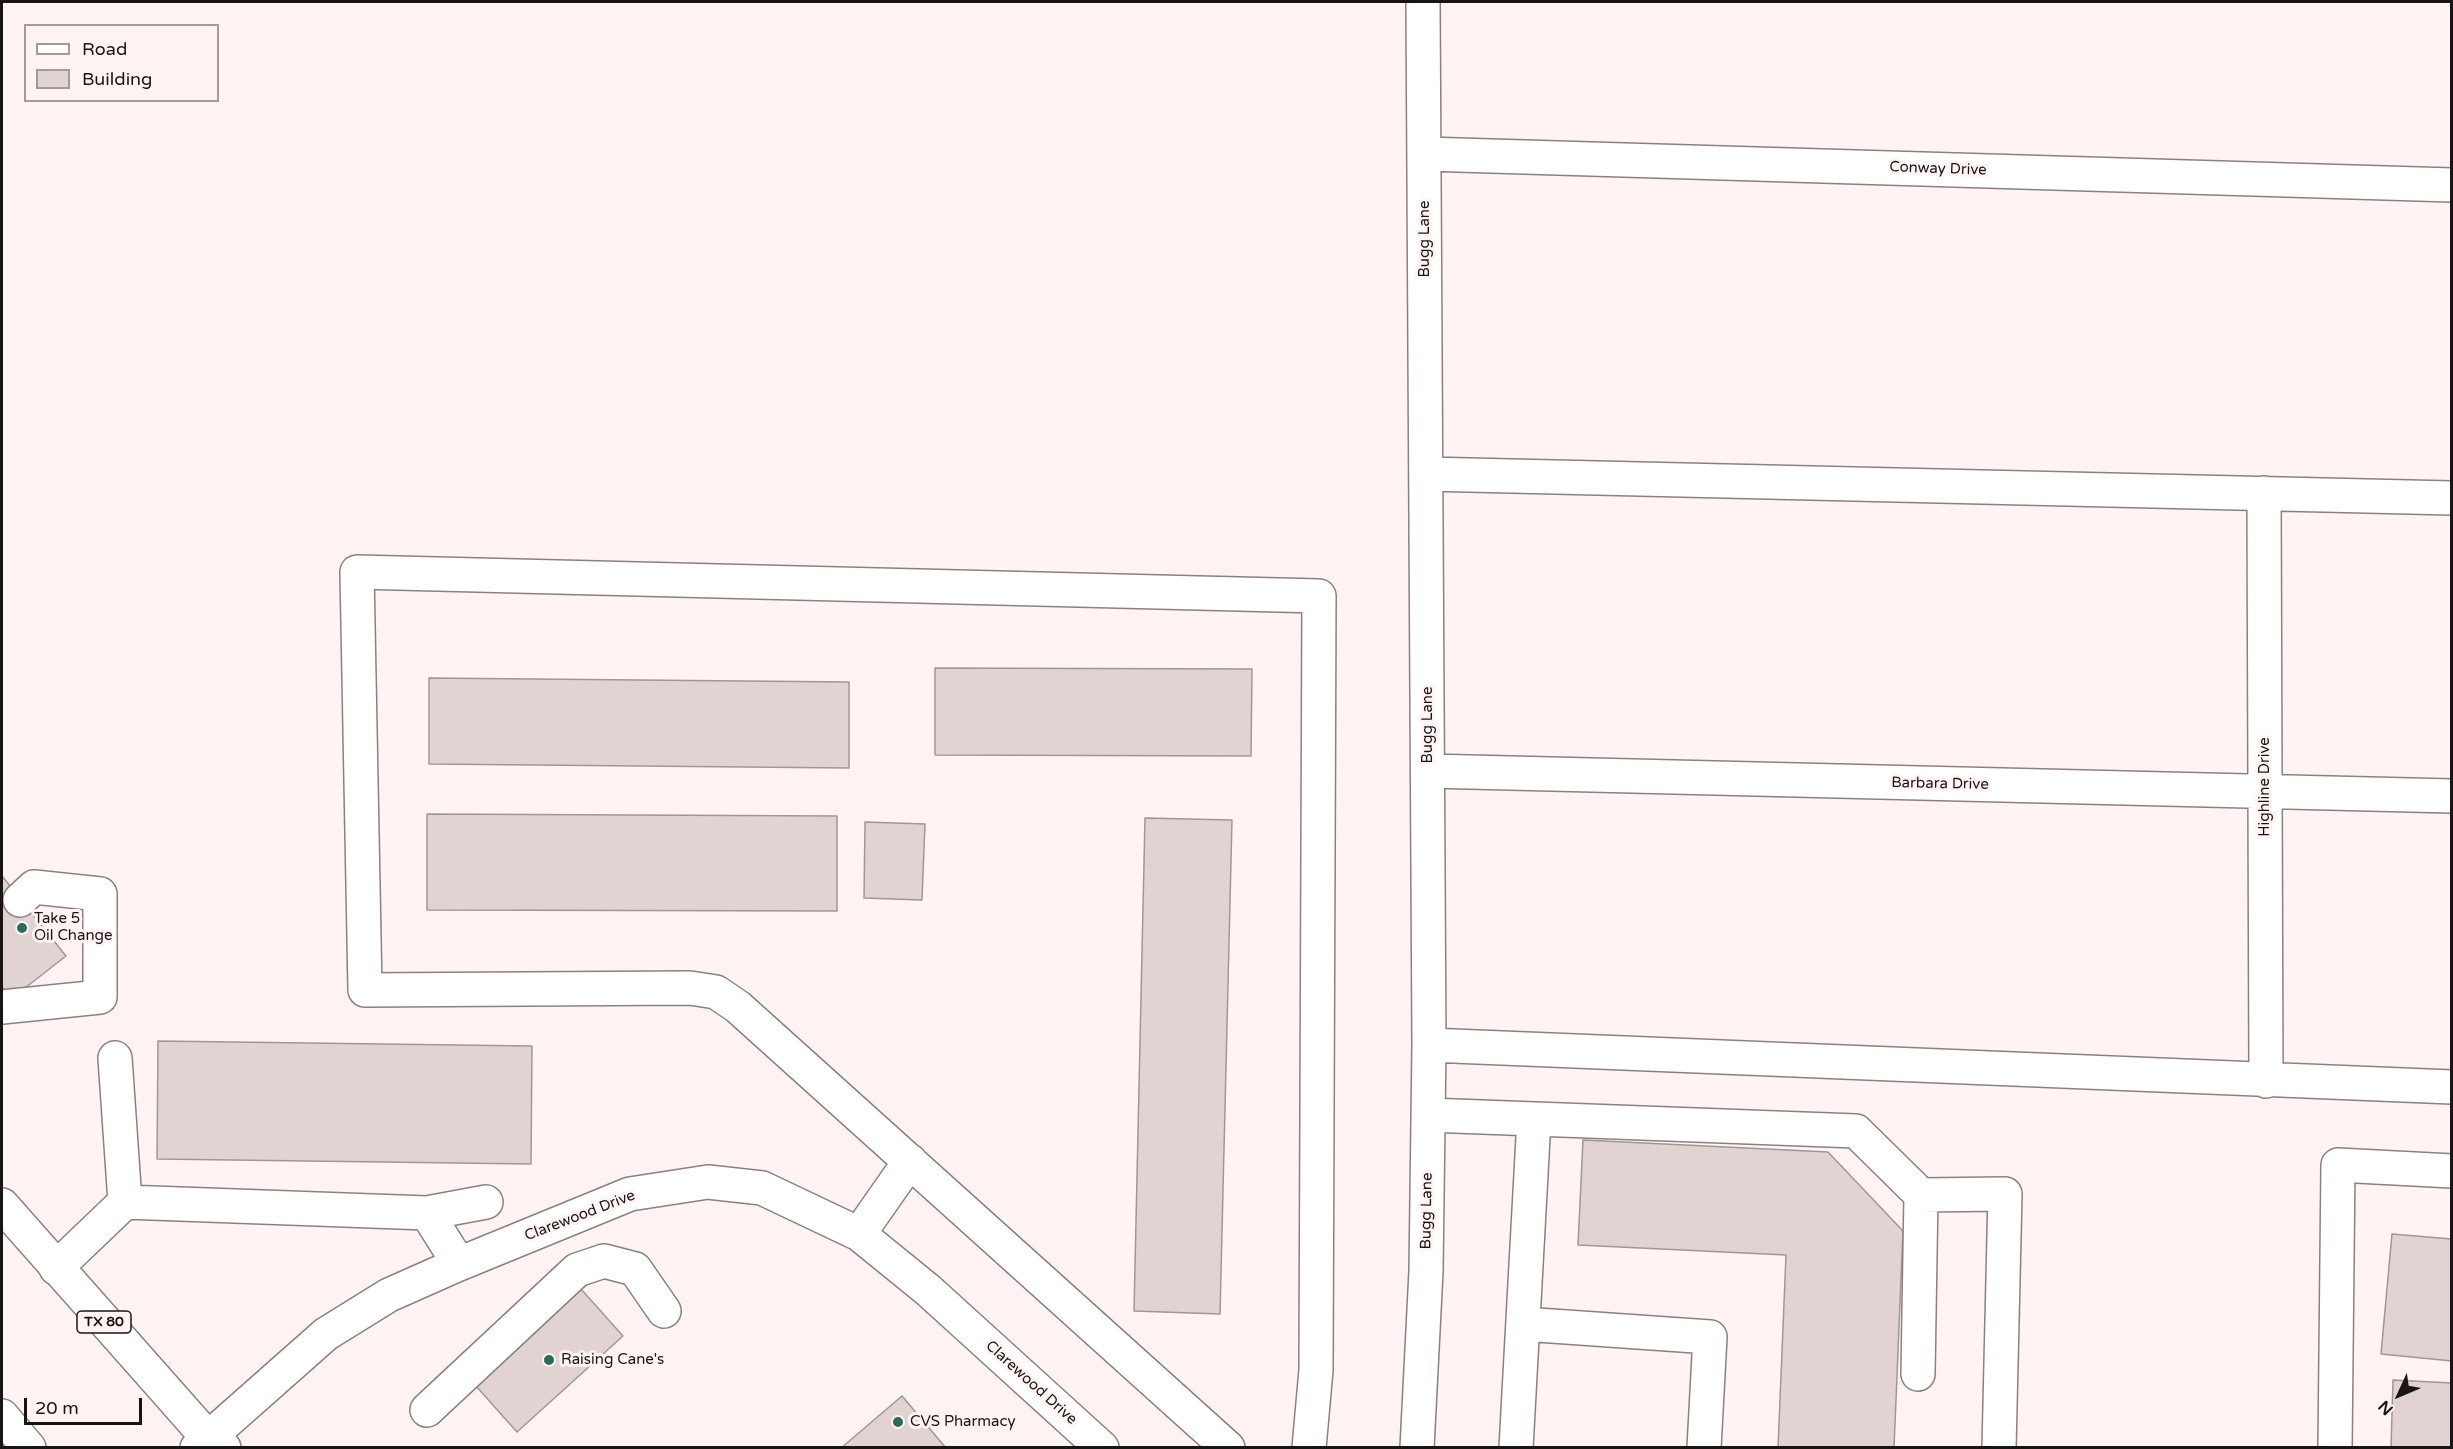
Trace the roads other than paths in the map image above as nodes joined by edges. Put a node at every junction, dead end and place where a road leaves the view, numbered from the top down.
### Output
1 (1423, 2) edge
2 (1425, 154) junction
3 (2451, 184) edge
4 (1426, 474) junction
5 (2264, 493) junction
6 (2451, 498) edge
7 (1428, 771) junction
8 (2265, 792) junction
9 (2451, 796) edge
10 (20, 900) tunnel mouth
11 (2, 1006) edge
12 (1429, 1044) junction
13 (115, 1058) dead end
14 (2266, 1081) junction
15 (2451, 1087) edge
16 (1428, 1115) junction
17 (1534, 1119) junction
18 (910, 1161) junction
19 (2451, 1171) edge
20 (1921, 1195) junction
21 (124, 1202) junction
22 (486, 1202) dead end
23 (2, 1205) edge
24 (427, 1213) junction
25 (859, 1234) junction
26 (459, 1264) junction
27 (56, 1268) junction
28 (664, 1311) dead end
29 (1522, 1324) junction
30 (1918, 1374) dead end
31 (427, 1410) dead end
32 (2, 1416) edge
33 (210, 1445) edge
34 (30, 1448) edge
35 (1102, 1448) edge
36 (1228, 1448) edge
37 (1309, 1448) edge
38 (1417, 1448) edge
39 (1516, 1448) edge
40 (1704, 1448) edge
41 (1999, 1448) edge
42 (2335, 1448) edge

1 - 2 street, Bugg Lane
2 - 3 street, Conway Drive
2 - 4 street, Bugg Lane
4 - 5 street
4 - 7 street, Bugg Lane
5 - 6 street
5 - 8 street, Highline Drive
7 - 8 street, Barbara Drive
7 - 12 street, Bugg Lane
8 - 9 street, Barbara Drive
8 - 14 street, Highline Drive
10 - 11 street
12 - 14 street
12 - 16 street, Bugg Lane
13 - 21 street
14 - 15 street
16 - 17 street
16 - 38 street, Bugg Lane
17 - 20 street
17 - 29 street
18 - 25 street
18 - 36 street
18 - 37 street
19 - 42 street
20 - 30 street
20 - 41 street
21 - 24 street
21 - 27 street
22 - 24 street
23 - 27 street, TX 80
24 - 26 street
25 - 26 street, Clarewood Drive
25 - 35 street, Clarewood Drive
26 - 33 street, Clarewood Drive
27 - 33 street, TX 80
28 - 31 street
29 - 39 street
29 - 40 street
32 - 34 street

